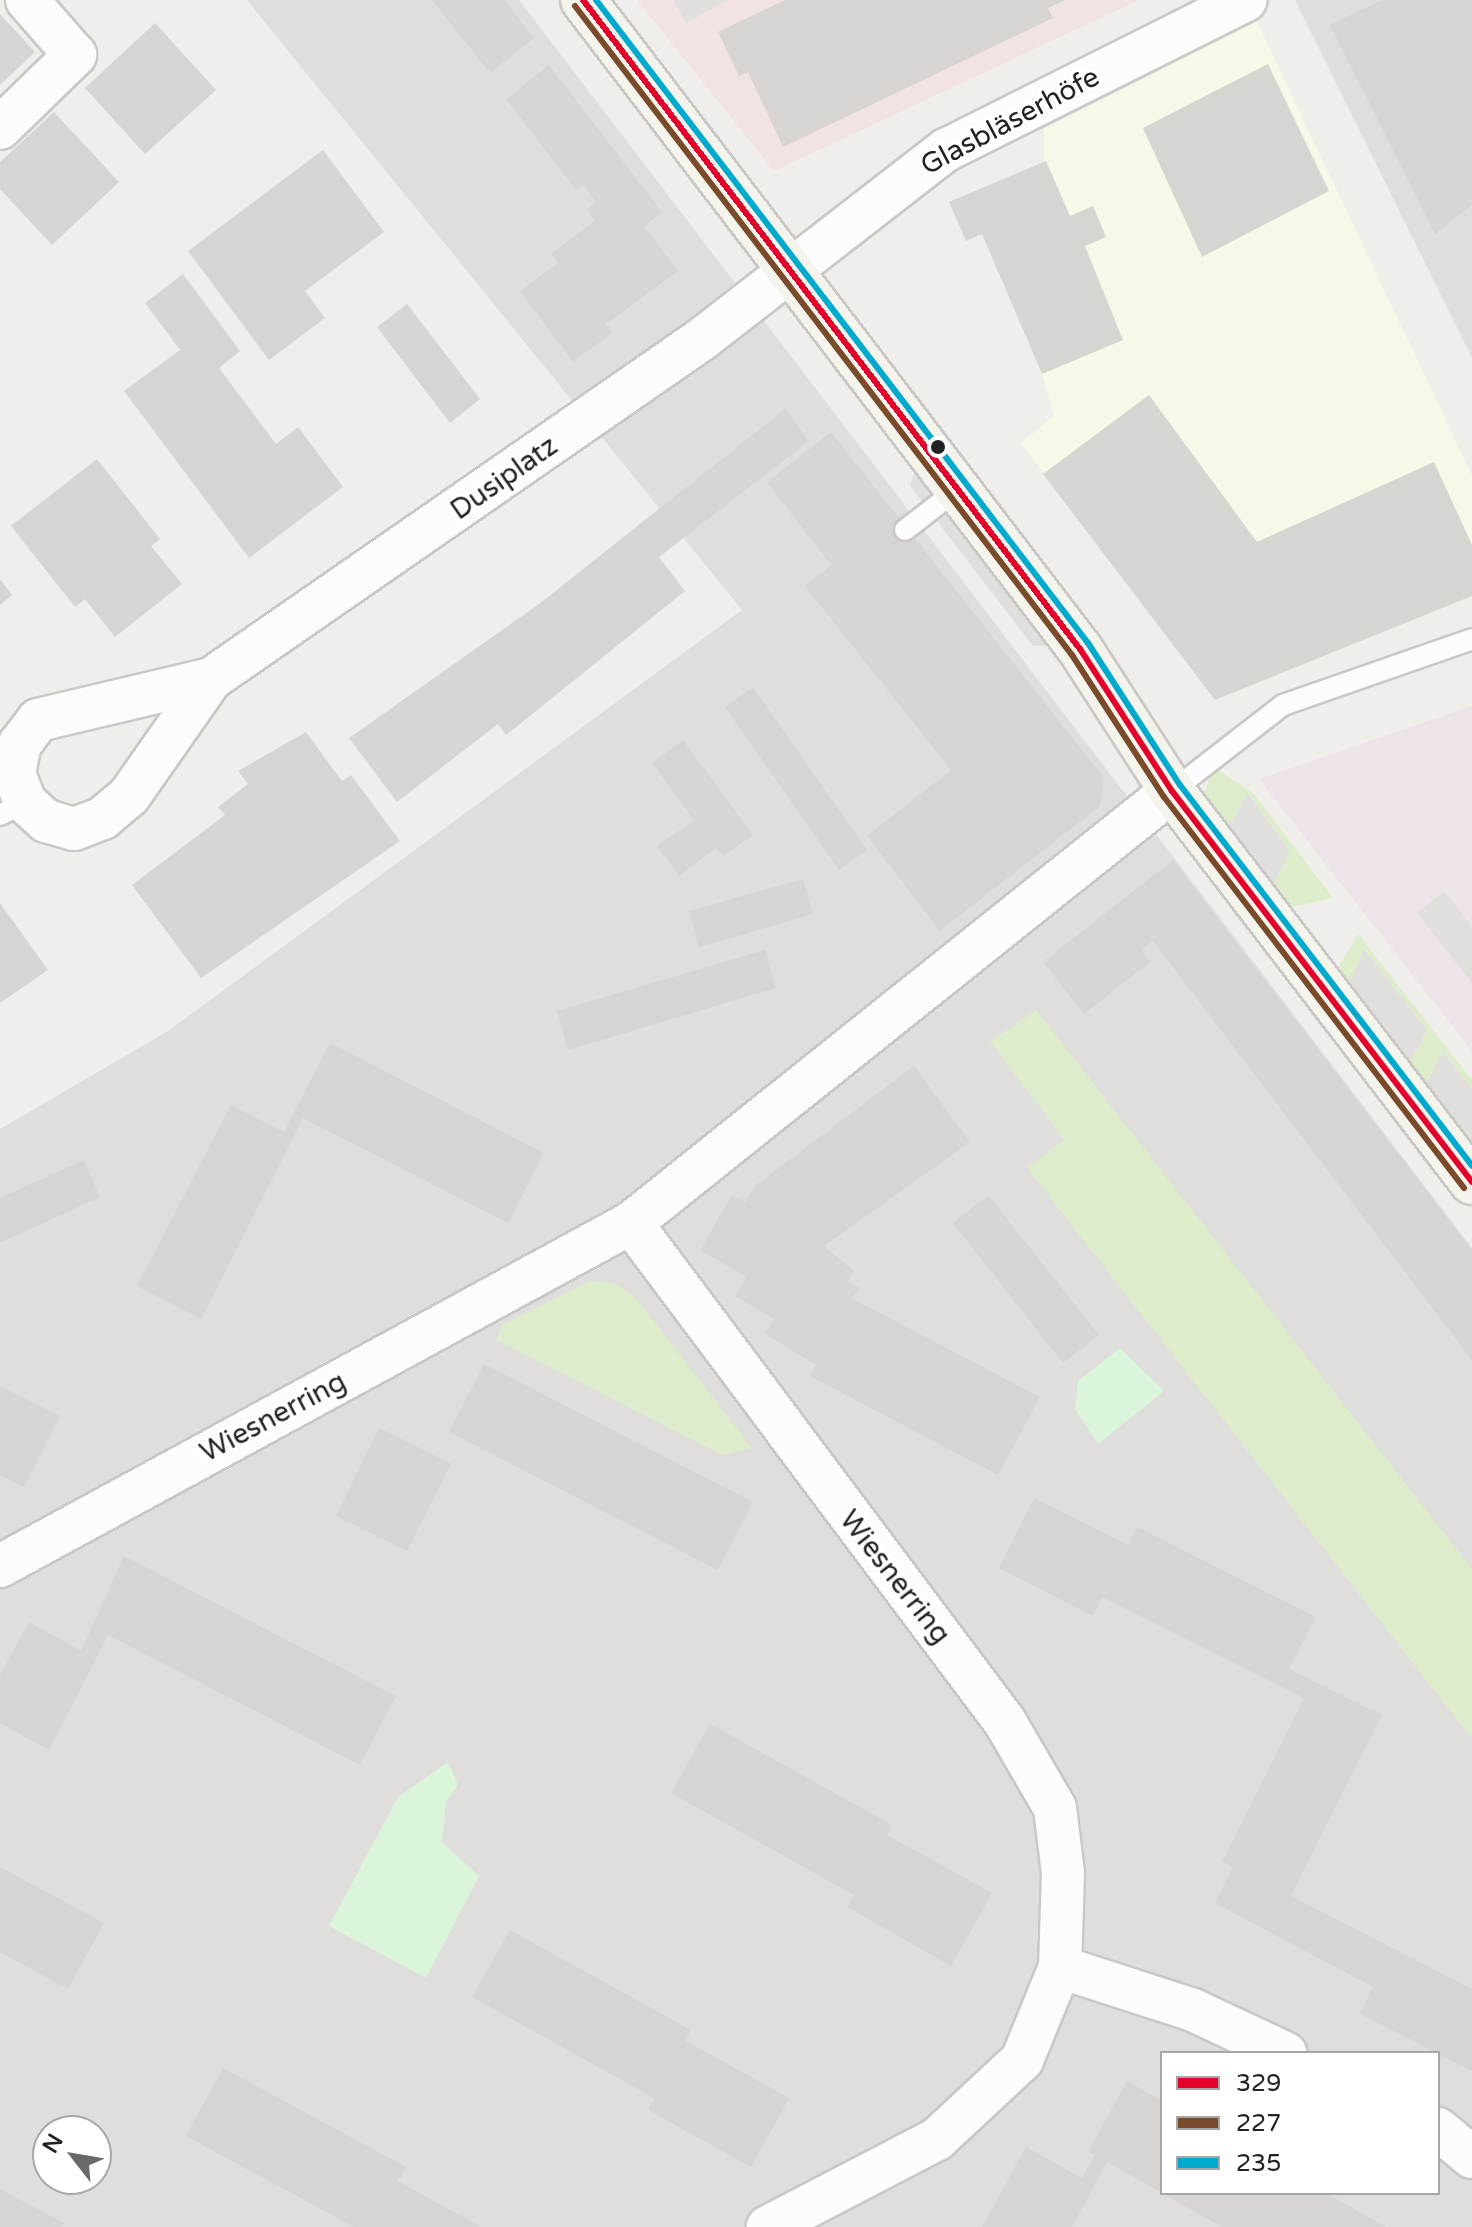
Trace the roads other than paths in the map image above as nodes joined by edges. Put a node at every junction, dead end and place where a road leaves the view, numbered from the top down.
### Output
1 (27, 0) edge
2 (583, 0) edge
3 (1246, 0) edge
4 (0, 128) edge
5 (794, 272) junction
6 (958, 489) junction
7 (905, 530) dead end
8 (1472, 639) edge
9 (211, 679) junction
10 (1172, 791) junction
11 (12, 808) edge
12 (1472, 1182) edge
13 (631, 1223) junction
14 (0, 1566) edge
15 (1060, 1967) junction
16 (1281, 2051) edge
17 (1440, 2131) edge
18 (1472, 2157) edge
19 (768, 2227) edge

1 - 4 street
2 - 5 street
3 - 5 street, Glasbläserhöfe
5 - 6 street
5 - 9 street, Dusiplatz
6 - 7 lane
6 - 10 street
8 - 10 lane
9 - 11 street, Dusiplatz
9 - 11 street, Dusiplatz
10 - 12 street
10 - 13 street, Wiesnerring
13 - 14 street, Wiesnerring
13 - 15 street, Wiesnerring
15 - 16 street
15 - 19 street, Wiesnerring
17 - 18 street

